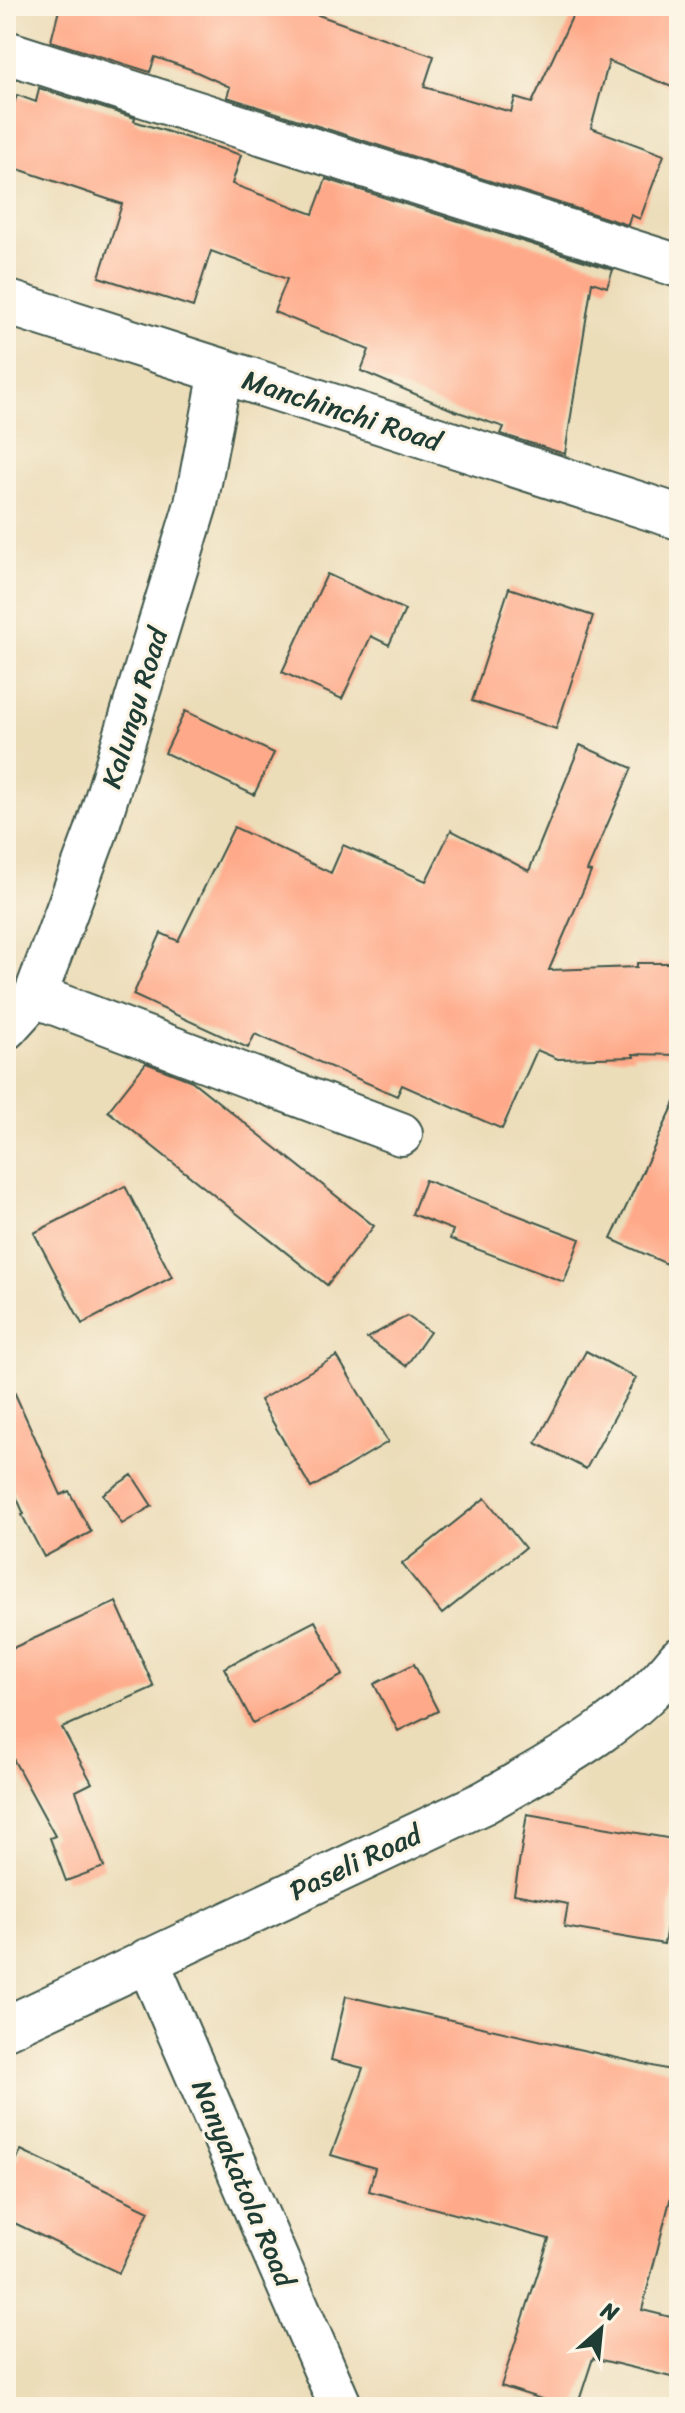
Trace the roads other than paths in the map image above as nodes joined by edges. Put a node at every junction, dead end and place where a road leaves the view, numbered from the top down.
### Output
1 (6, 52) edge
2 (679, 266) edge
3 (6, 302) edge
4 (221, 371) junction
5 (679, 517) edge
6 (35, 996) junction
7 (6, 1028) edge
8 (401, 1134) dead end
9 (679, 1659) edge
10 (147, 1960) junction
11 (6, 2028) edge
12 (341, 2407) edge

1 - 2 street
3 - 4 main road, Manchinchi Road
4 - 5 main road, Manchinchi Road
4 - 6 street, Kalungu Road
6 - 7 street, Kalungu Road
6 - 8 street
9 - 10 street, Paseli Road
10 - 11 street, Paseli Road
10 - 12 street, Nanyakatola Road

